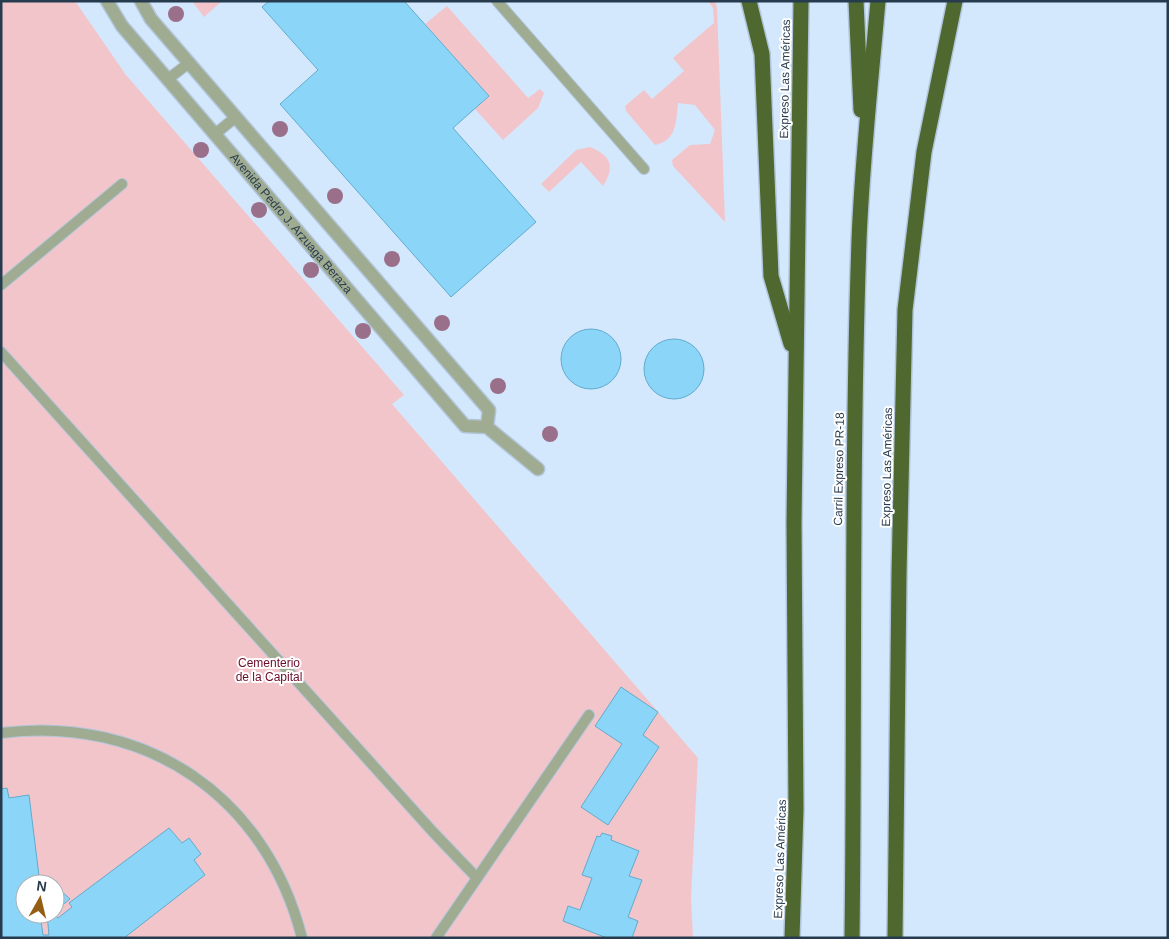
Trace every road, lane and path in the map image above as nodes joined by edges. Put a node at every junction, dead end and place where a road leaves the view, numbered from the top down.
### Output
1 (107, 1) edge
2 (141, 1) edge
3 (497, 1) edge
4 (749, 1) edge
5 (801, 1) edge
6 (856, 1) edge
7 (878, 1) edge
8 (955, 1) edge
9 (189, 63) junction
10 (168, 79) junction
11 (236, 117) junction
12 (215, 134) junction
13 (864, 144) junction
14 (644, 168) dead end
15 (122, 184) dead end
16 (1, 285) edge
17 (1, 352) edge
18 (796, 360) junction
19 (487, 426) junction
20 (538, 469) dead end
21 (589, 715) dead end
22 (1, 733) edge
23 (478, 878) junction
24 (302, 938) edge
25 (436, 938) edge
26 (792, 938) edge
27 (852, 938) edge
28 (895, 938) edge

1 - 10 street, Avenida Pedro J. Arzuaga Beraza
2 - 9 street
3 - 14 lane
4 - 18 highway
5 - 18 highway, Expreso Las Américas
6 - 13 highway
7 - 13 highway, Carril Expreso PR-18
8 - 28 highway, Expreso Las Américas
9 - 10 lane
9 - 11 street
10 - 12 street, Avenida Pedro J. Arzuaga Beraza
11 - 12 lane
11 - 19 street
12 - 19 street, Avenida Pedro J. Arzuaga Beraza
13 - 27 highway, Carril Expreso PR-18
15 - 16 lane
17 - 23 lane
18 - 26 highway, Expreso Las Américas
19 - 20 street
21 - 23 lane
22 - 24 lane
23 - 25 lane

